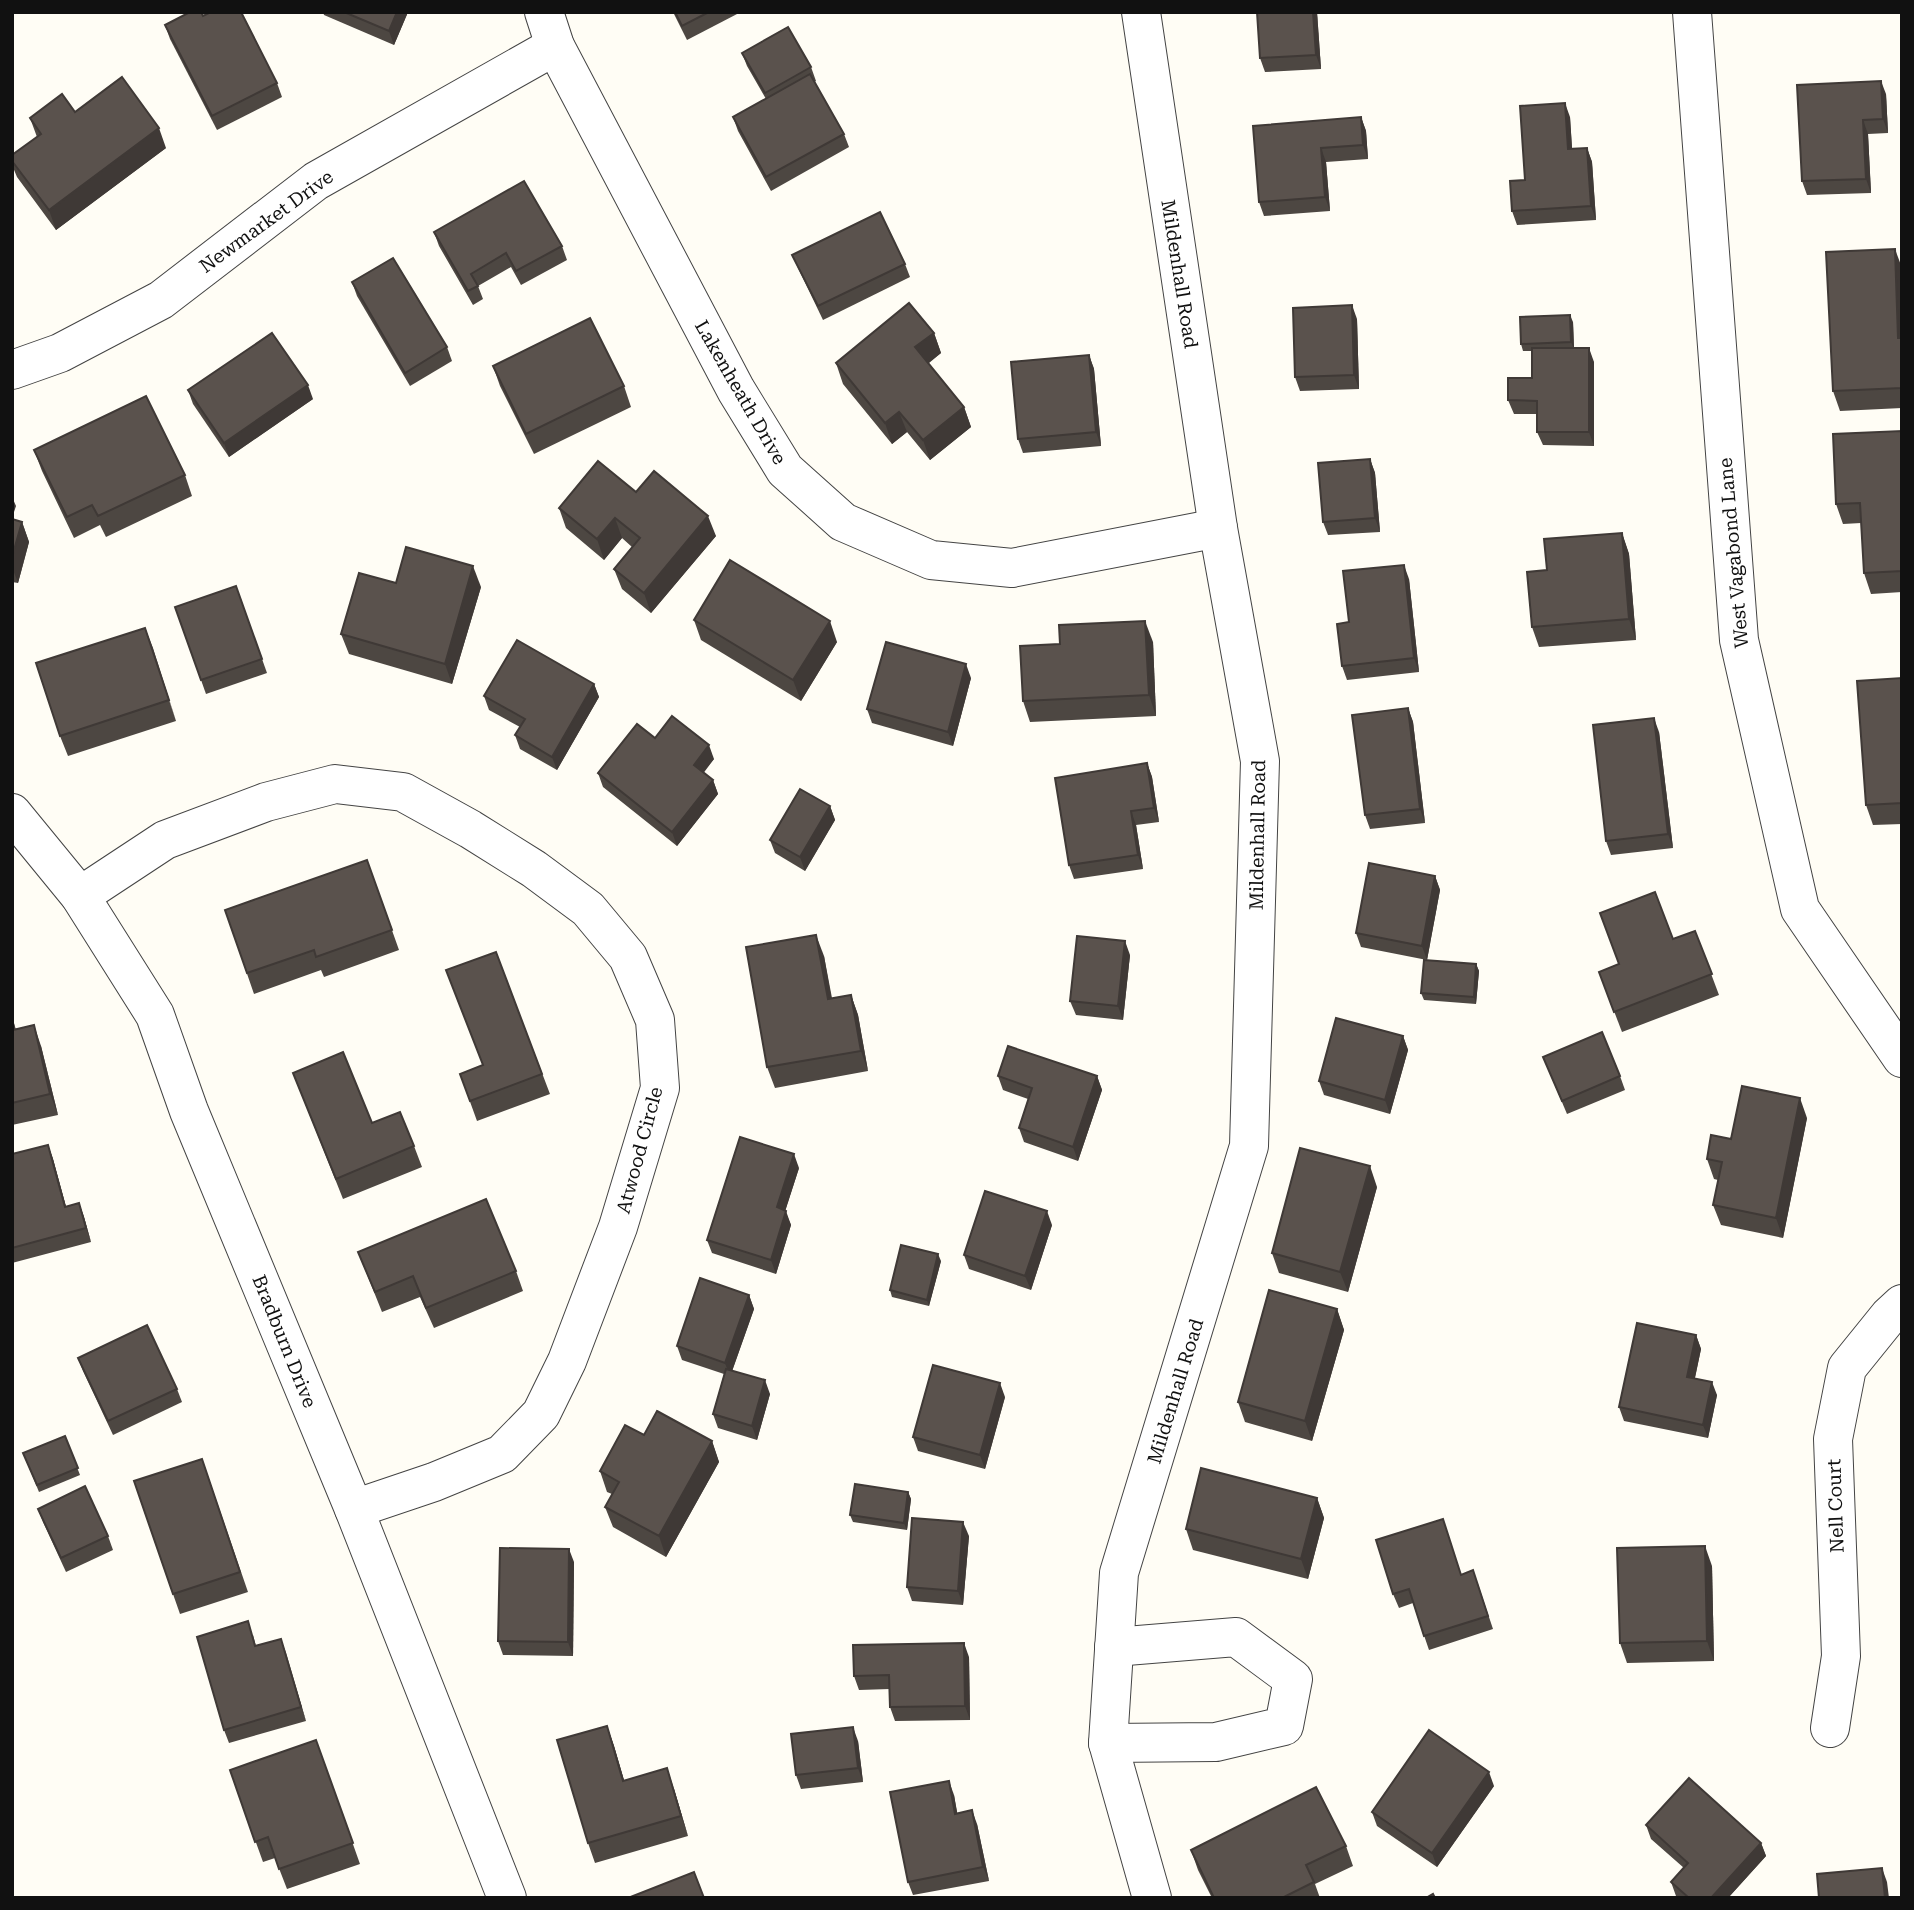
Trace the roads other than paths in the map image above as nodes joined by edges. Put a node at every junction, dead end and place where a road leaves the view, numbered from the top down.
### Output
1 (1141, 12) edge
2 (1692, 12) edge
3 (550, 29) edge
4 (12, 370) edge
5 (1218, 528) junction
6 (12, 813) edge
7 (80, 896) junction
8 (1902, 1058) edge
9 (1902, 1304) edge
10 (354, 1509) junction
11 (1114, 1647) junction
12 (1830, 1728) dead end
13 (1108, 1742) junction
14 (507, 1898) edge
15 (1152, 1898) edge

1 - 5 street, Mildenhall Road
2 - 8 street, West Vagabond Lane
3 - 4 street, Newmarket Drive
3 - 5 street, Lakenheath Drive
5 - 11 street, Mildenhall Road
6 - 7 street, Bradburn Drive
7 - 10 street, Bradburn Drive
7 - 10 street, Atwood Circle
9 - 12 street, Nell Court
10 - 14 street, Bradburn Drive
11 - 13 street, Mildenhall Road
11 - 13 street
13 - 15 street, Mildenhall Road

